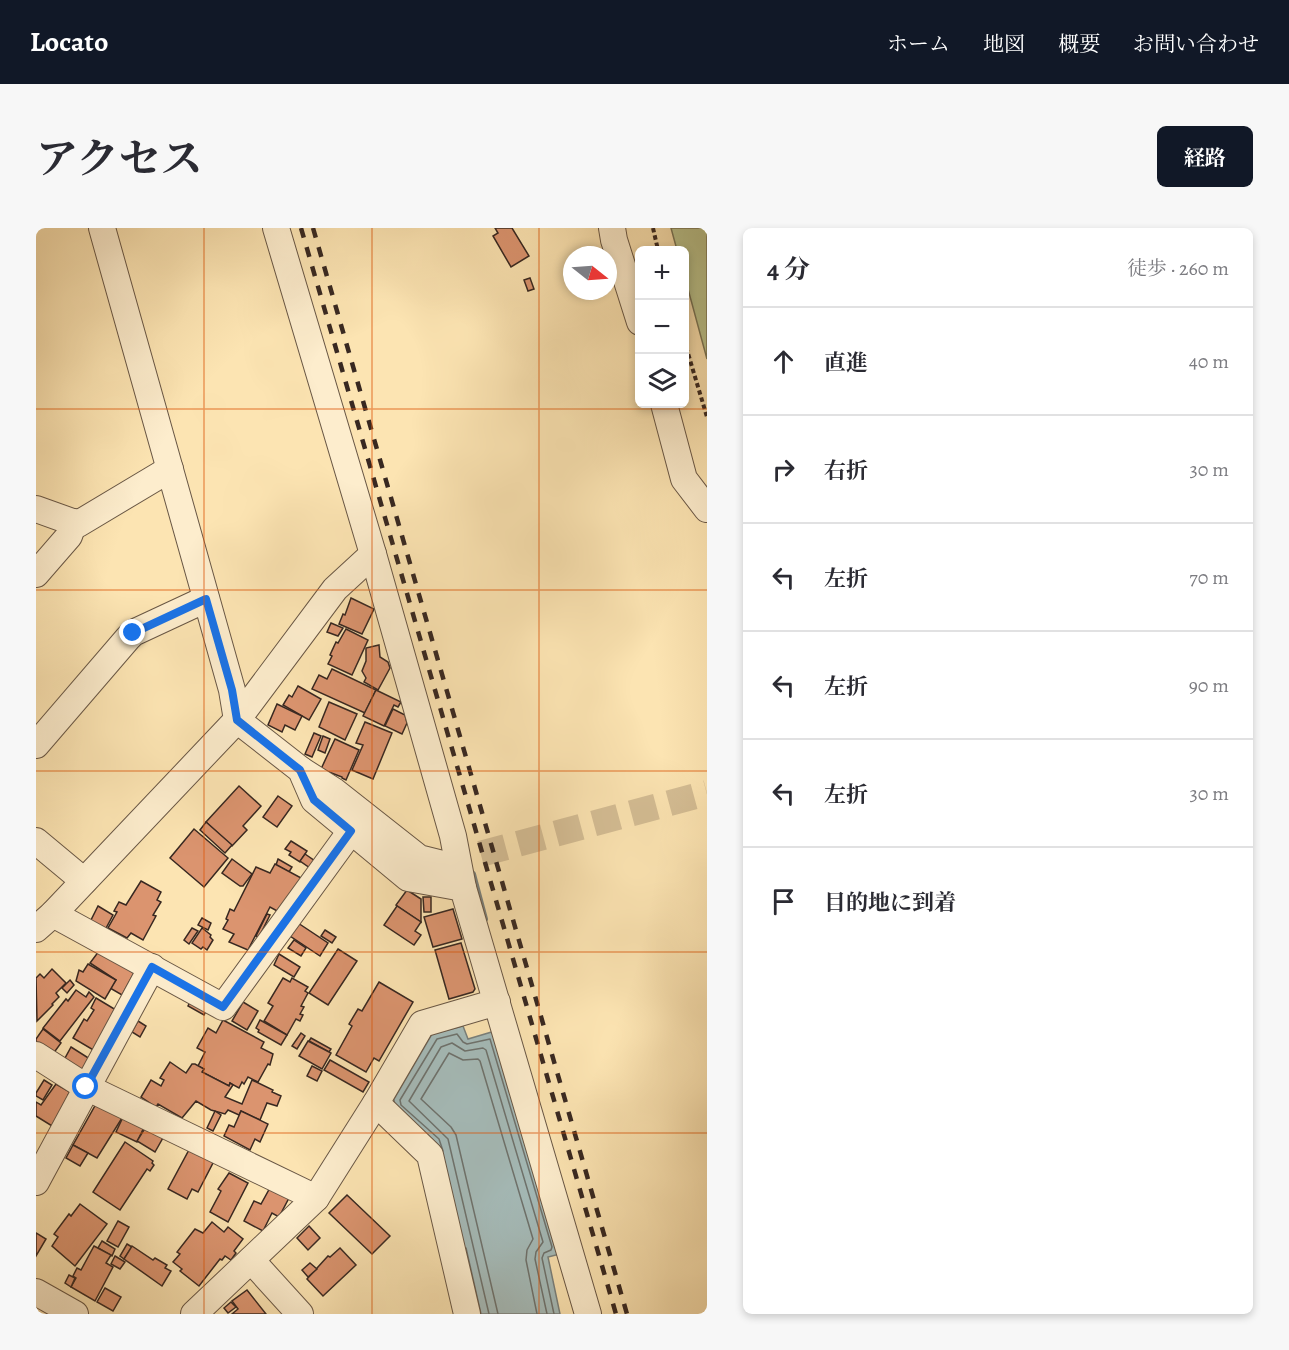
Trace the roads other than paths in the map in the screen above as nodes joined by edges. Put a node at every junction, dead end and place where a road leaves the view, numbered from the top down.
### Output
1 (102, 228) edge
2 (276, 228) edge
3 (612, 228) edge
4 (635, 309) edge
5 (665, 408) edge
6 (170, 469) junction
7 (704, 501) edge
8 (36, 509) edge
9 (74, 522) junction
10 (373, 554) junction
11 (36, 574) edge
12 (206, 599) junction
13 (237, 720) junction
14 (36, 745) edge
15 (300, 770) junction
16 (351, 831) junction
17 (36, 841) edge
18 (443, 864) tunnel mouth
19 (84, 881) junction
20 (463, 888) junction
21 (45, 921) edge
22 (152, 967) junction
23 (497, 1002) junction
24 (36, 1055) edge
25 (86, 1087) junction
26 (376, 1103) junction
27 (36, 1182) edge
28 (316, 1198) junction
29 (251, 1260) junction
30 (36, 1292) edge
31 (75, 1314) edge
32 (194, 1314) edge
33 (300, 1314) edge
34 (467, 1314) edge
35 (588, 1314) edge

1 - 6 street
2 - 10 street
3 - 4 street
5 - 7 street
6 - 9 street
6 - 12 street
8 - 9 street
9 - 11 street
10 - 13 street
10 - 20 street
12 - 13 street
12 - 14 street
13 - 15 street
13 - 19 street
15 - 16 street
15 - 18 street
16 - 20 street
16 - 22 street
17 - 19 street
19 - 21 street
20 - 23 street
21 - 22 street
22 - 25 street
23 - 26 street
23 - 35 street
24 - 25 street
25 - 27 street
25 - 28 street
26 - 28 street
26 - 34 street
28 - 29 street
29 - 32 street
29 - 33 street
30 - 31 street

